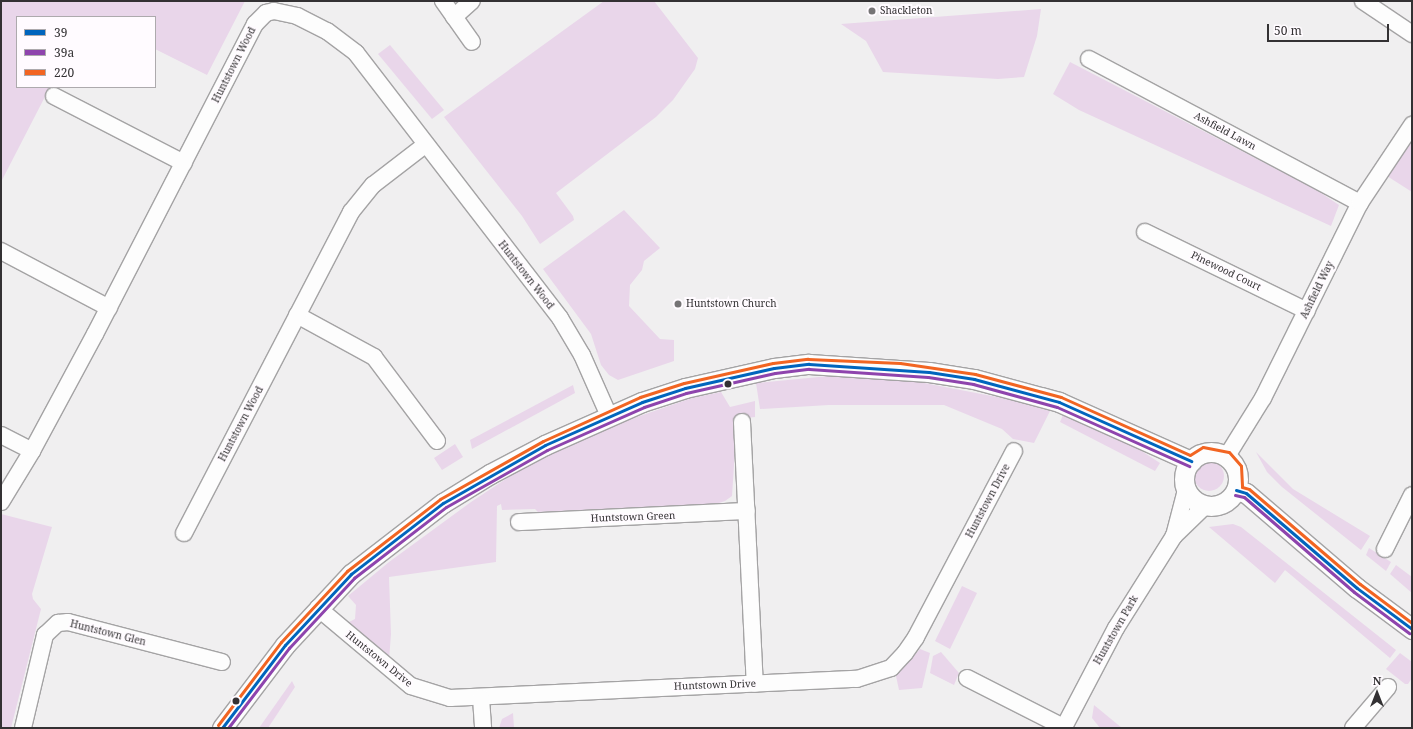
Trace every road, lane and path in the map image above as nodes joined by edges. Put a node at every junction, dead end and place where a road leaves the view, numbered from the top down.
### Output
1 (443, 1) edge
2 (472, 1) edge
3 (1363, 1) edge
4 (454, 17) junction
5 (1412, 34) edge
6 (472, 42) dead end
7 (1089, 59) dead end
8 (54, 96) dead end
9 (1412, 125) edge
10 (425, 145) junction
11 (184, 163) junction
12 (1360, 203) junction
13 (1144, 232) dead end
14 (1, 251) edge
15 (109, 308) junction
16 (1307, 311) junction
17 (297, 315) junction
18 (609, 416) junction
19 (742, 422) dead end
20 (1, 435) edge
21 (437, 441) dead end
22 (32, 451) junction
23 (1014, 451) dead end
24 (1227, 456) junction
25 (1191, 461) junction
26 (1186, 490) junction
27 (1236, 490) junction
28 (1412, 495) edge
29 (1, 502) edge
30 (1205, 506) junction
31 (747, 511) junction
32 (519, 522) dead end
33 (184, 533) dead end
34 (1174, 536) junction
35 (1385, 549) dead end
36 (318, 608) junction
37 (1412, 629) edge
38 (222, 662) dead end
39 (967, 678) dead end
40 (755, 684) junction
41 (1388, 686) dead end
42 (481, 698) junction
43 (23, 728) edge
44 (222, 728) edge
45 (483, 728) edge
46 (1064, 728) edge
47 (1353, 728) edge

1 - 4 street
2 - 4 street
3 - 5 street
4 - 6 street
7 - 12 street, Ashfield Lawn
8 - 11 street
9 - 12 street, Ashfield Way
10 - 11 street, Huntstown Wood
10 - 17 street, Huntstown Wood
10 - 18 street, Huntstown Wood
11 - 15 street, Huntstown Wood
12 - 16 street, Ashfield Way
13 - 16 street, Pinewood Court
14 - 15 street
15 - 22 street, Huntstown Wood
16 - 24 street, Ashfield Way
17 - 21 street
17 - 33 street, Huntstown Wood
18 - 25 street
18 - 36 street
19 - 31 street
20 - 22 street
22 - 29 street, Huntstown Wood
23 - 40 street, Huntstown Drive
24 - 25 street
24 - 27 street
25 - 26 street
26 - 30 street
26 - 34 street, Huntstown Park
27 - 30 street
27 - 37 street
28 - 35 street
30 - 34 street, Huntstown Park
31 - 32 street, Huntstown Green
31 - 40 street
34 - 46 street, Huntstown Park
36 - 42 street, Huntstown Drive
36 - 44 street
38 - 43 street, Huntstown Glen
39 - 46 street
40 - 42 street, Huntstown Drive
41 - 47 street
42 - 45 street

